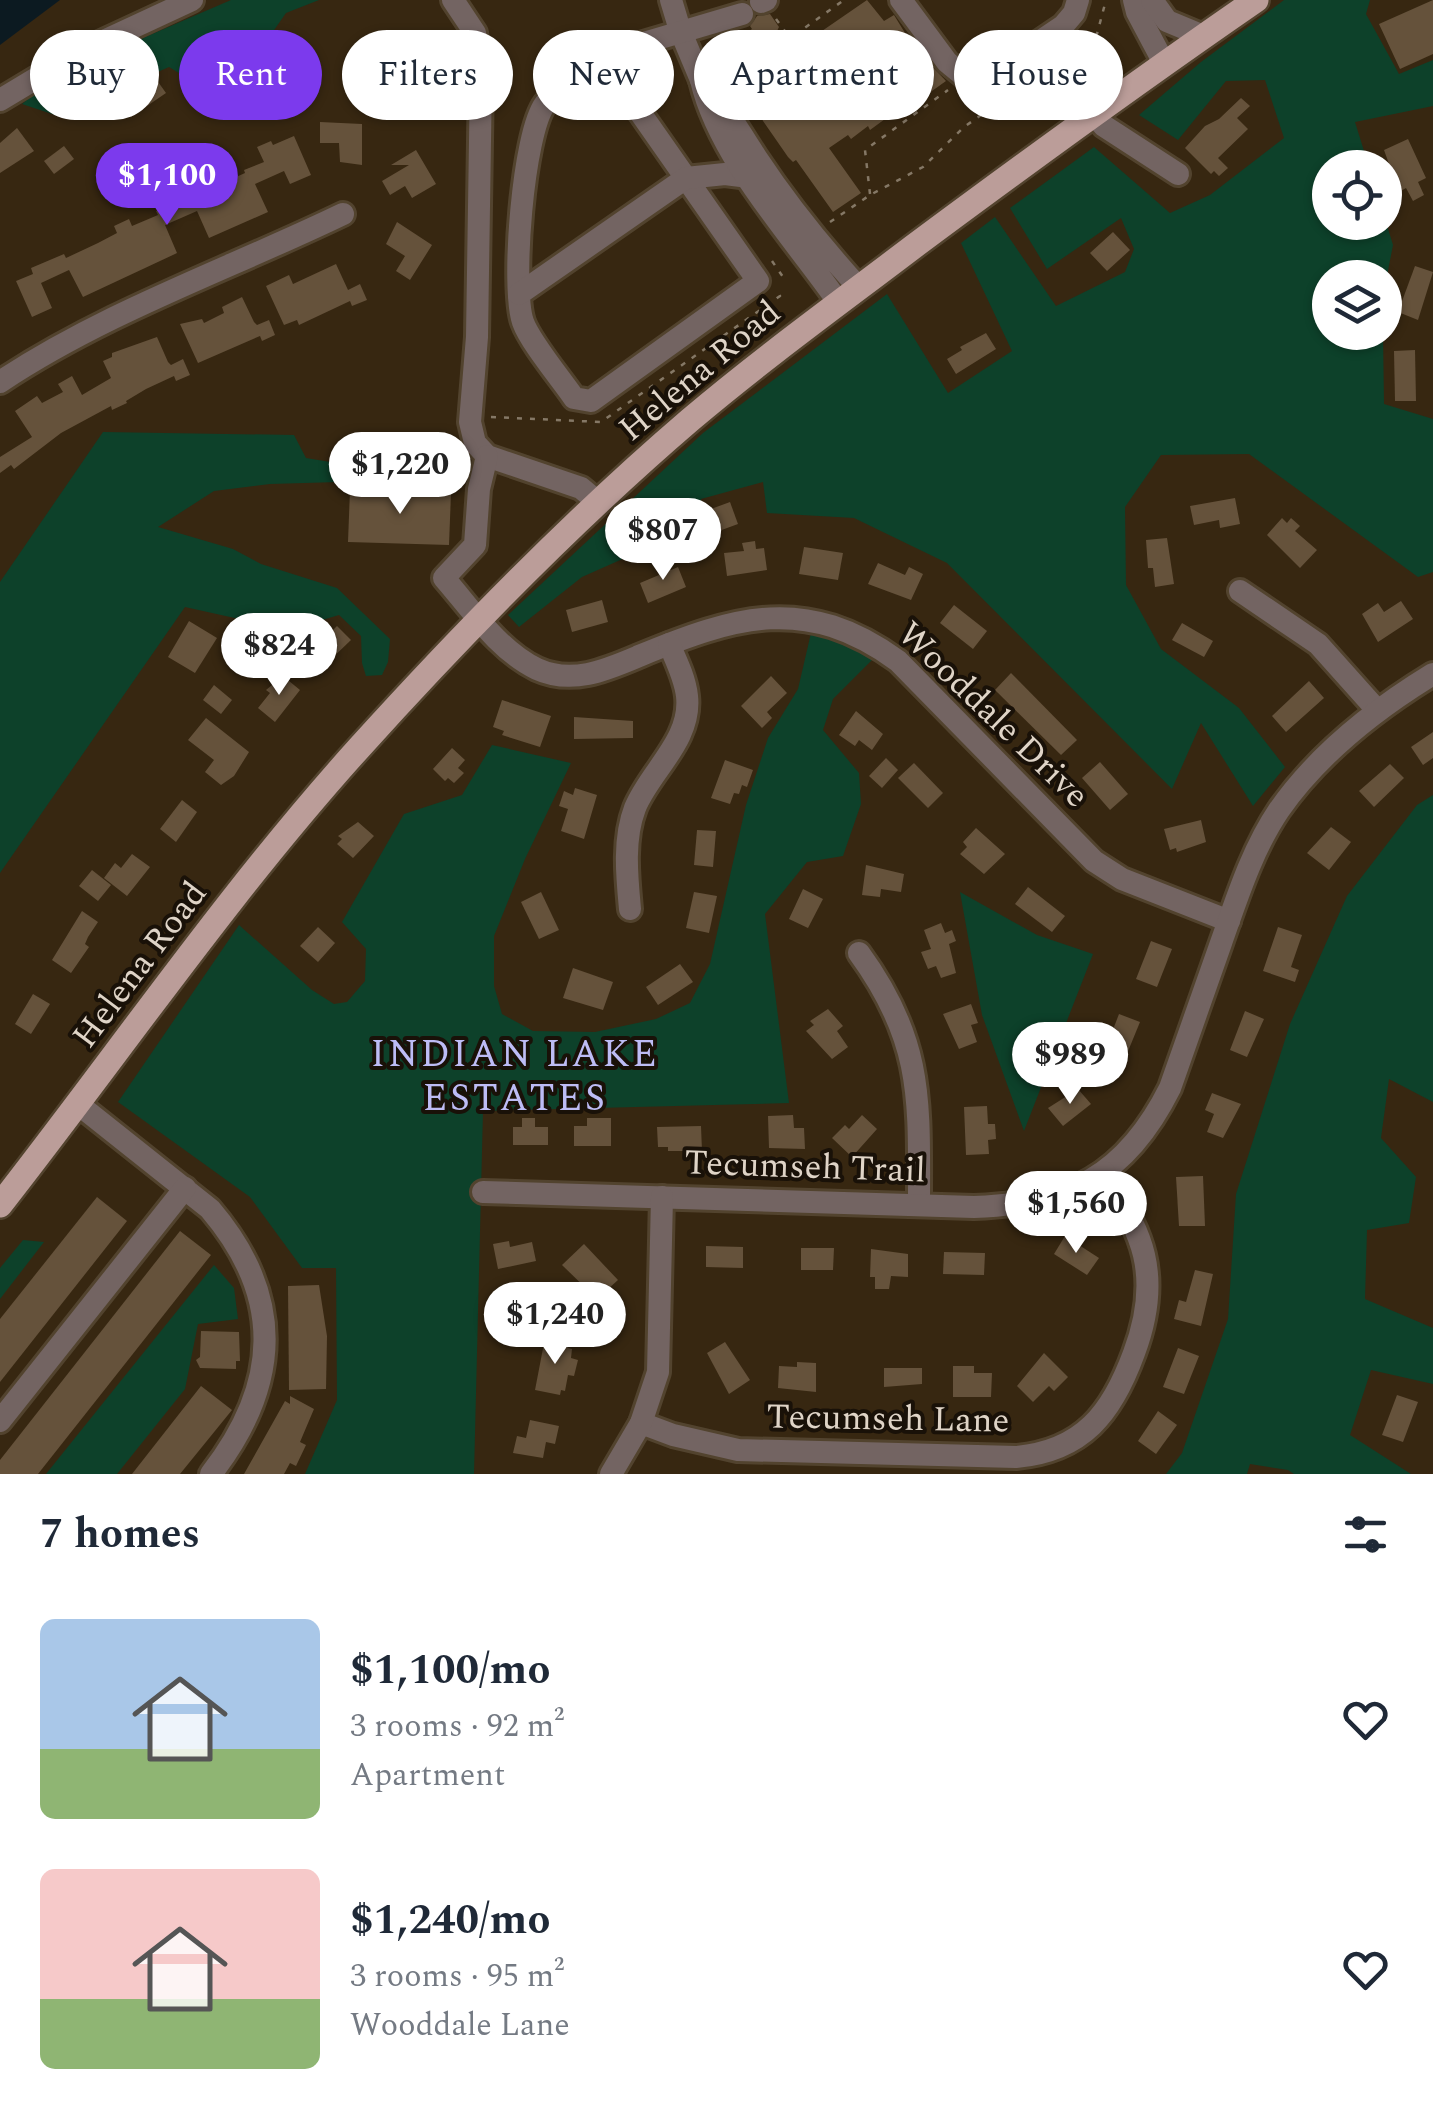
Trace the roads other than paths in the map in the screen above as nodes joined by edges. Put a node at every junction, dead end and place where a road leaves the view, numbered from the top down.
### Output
1 (192, 0) edge
2 (454, 0) edge
3 (671, 0) edge
4 (901, 0) edge
5 (1078, 0) edge
6 (1134, 0) edge
7 (1152, 0) edge
8 (1256, 0) edge
9 (760, 6) edge
10 (680, 30) junction
11 (674, 32) edge
12 (1203, 36) junction
13 (694, 63) edge
14 (1164, 63) junction
15 (1123, 92) edge
16 (0, 100) edge
17 (537, 120) edge
18 (645, 120) edge
19 (715, 120) edge
20 (733, 120) edge
21 (1085, 120) edge
22 (1098, 120) edge
23 (1178, 174) dead end
24 (686, 178) junction
25 (748, 178) junction
26 (343, 214) dead end
27 (805, 240) junction
28 (518, 294) junction
29 (849, 296) junction
30 (0, 382) edge
31 (488, 456) junction
32 (599, 503) junction
33 (1240, 592) dead end
34 (480, 620) junction
35 (669, 644) junction
36 (1433, 674) edge
37 (1377, 710) junction
38 (630, 909) dead end
39 (1229, 921) junction
40 (859, 953) dead end
41 (78, 1104) junction
42 (1104, 1172) junction
43 (184, 1188) junction
44 (483, 1192) dead end
45 (662, 1198) junction
46 (919, 1205) junction
47 (0, 1206) edge
48 (0, 1421) edge
49 (641, 1423) junction
50 (211, 1474) edge
51 (611, 1474) edge

1 - 16 street
2 - 31 street
3 - 10 street
4 - 5 street
6 - 14 street
7 - 12 street
8 - 12 main road, Helena Road
9 - 10 street
10 - 11 street
10 - 13 street
12 - 14 main road, Helena Road
14 - 15 main road, Helena Road
17 - 28 street
18 - 24 street
19 - 25 street
20 - 27 street
21 - 29 main road, Helena Road
22 - 23 street
24 - 25 street
24 - 28 street
24 - 28 street
25 - 27 street
26 - 30 street
27 - 29 street
29 - 32 main road, Helena Road
31 - 32 street
31 - 34 street, Wooddale Drive
32 - 34 main road, Helena Road
33 - 37 street
34 - 35 street, Wooddale Drive
34 - 41 main road, Helena Road
35 - 38 street
35 - 39 street, Wooddale Drive
36 - 37 street, Tecumseh Trail
37 - 39 street, Tecumseh Trail
39 - 42 street, Tecumseh Trail
40 - 46 street
41 - 43 street
41 - 47 main road, Helena Road
42 - 46 street, Tecumseh Trail
42 - 49 street, Tecumseh Lane
43 - 48 street
43 - 50 street
44 - 45 street, Tecumseh Trail
45 - 46 street, Tecumseh Trail
45 - 49 street
49 - 51 street

